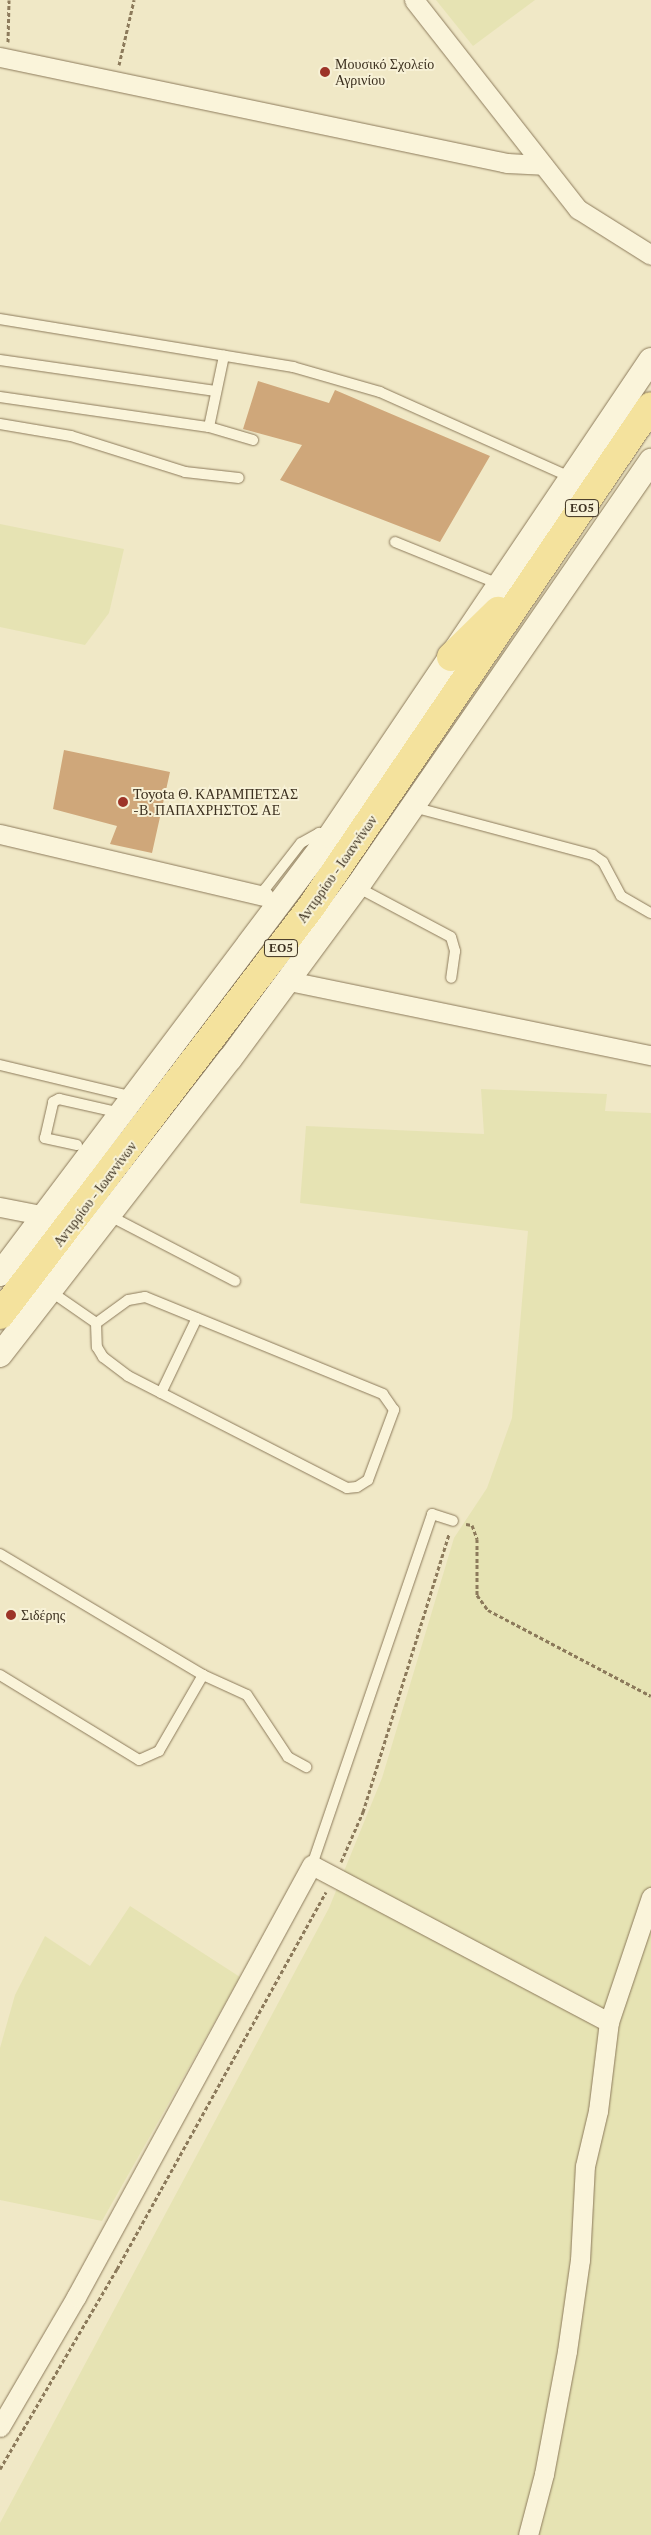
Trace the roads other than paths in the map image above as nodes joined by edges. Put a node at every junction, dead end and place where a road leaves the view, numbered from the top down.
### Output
1 (414, 0) edge
2 (4, 58) edge
3 (543, 165) junction
4 (651, 255) edge
5 (0, 319) edge
6 (224, 356) junction
7 (0, 360) edge
8 (651, 360) edge
9 (214, 391) junction
10 (0, 397) edge
11 (651, 406) edge
12 (0, 424) edge
13 (209, 428) junction
14 (253, 440) dead end
15 (651, 461) edge
16 (239, 478) dead end
17 (572, 478) junction
18 (395, 542) dead end
19 (543, 566) junction
20 (499, 584) junction
21 (451, 658) junction
22 (413, 807) junction
23 (0, 834) edge
24 (357, 887) junction
25 (270, 904) junction
26 (651, 913) edge
27 (451, 978) dead end
28 (288, 981) junction
29 (651, 1055) edge
30 (0, 1064) edge
31 (130, 1106) junction
32 (77, 1145) dead end
33 (0, 1207) edge
34 (46, 1216) junction
35 (110, 1216) junction
36 (0, 1274) edge
37 (235, 1281) dead end
38 (50, 1291) junction
39 (0, 1316) edge
40 (197, 1318) junction
41 (96, 1323) junction
42 (0, 1355) edge
43 (161, 1393) junction
44 (453, 1521) road end
45 (0, 1554) edge
46 (0, 1674) edge
47 (203, 1676) junction
48 (306, 1767) dead end
49 (312, 1864) junction
50 (651, 1897) edge
51 (609, 2022) junction
52 (0, 2427) edge
53 (528, 2535) edge

1 - 3 street
2 - 3 street
3 - 4 street
5 - 6 lane
6 - 9 lane
6 - 17 lane
7 - 9 lane
8 - 17 street
9 - 13 lane
10 - 13 lane
11 - 19 main road, Αντιρρίου - Ιωαννίνων / ΕΟ5
12 - 16 lane
13 - 14 lane
15 - 22 street
17 - 20 street
18 - 20 lane
19 - 21 main road
19 - 39 main road, Αντιρρίου - Ιωαννίνων / ΕΟ5
20 - 21 street
21 - 25 street
22 - 24 street
22 - 26 lane
23 - 25 street
24 - 27 lane
24 - 28 street
25 - 31 street
28 - 29 street
28 - 35 street
30 - 31 lane
31 - 32 lane
31 - 34 street
33 - 34 street
34 - 36 street
35 - 37 lane
35 - 38 street
38 - 41 lane
38 - 42 street
40 - 41 lane
40 - 43 lane
40 - 43 lane
41 - 43 lane
44 - 49 lane
45 - 47 lane
46 - 47 lane
47 - 48 lane
49 - 51 street
49 - 52 street
50 - 51 street
51 - 53 street

